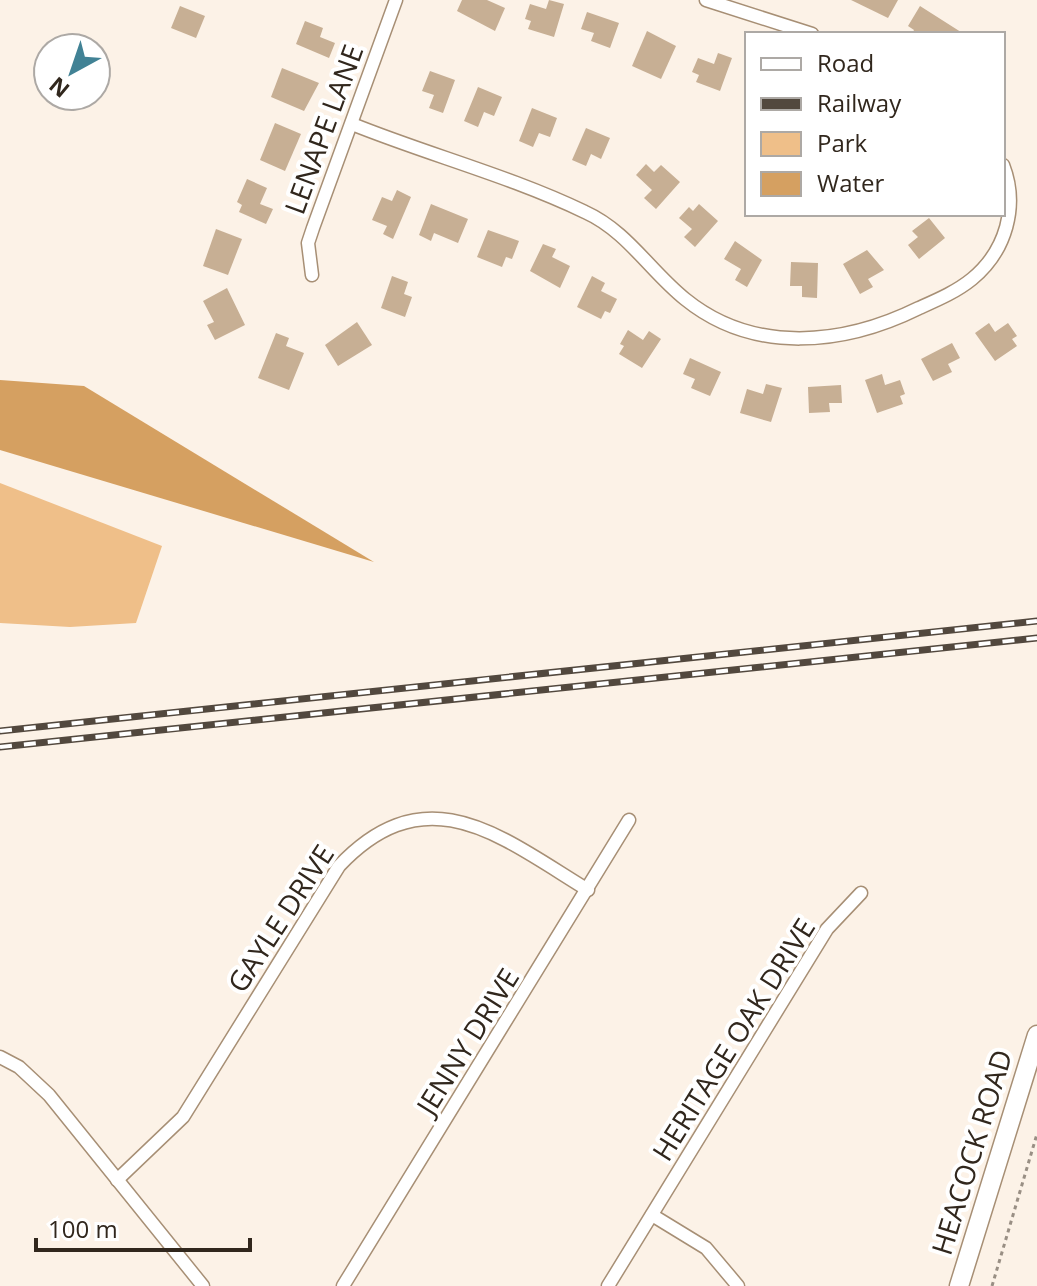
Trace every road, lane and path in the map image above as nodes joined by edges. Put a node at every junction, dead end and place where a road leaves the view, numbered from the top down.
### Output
1 (396, 0) edge
2 (706, 0) edge
3 (742, 6) edge
4 (807, 32) edge
5 (352, 124) junction
6 (1005, 173) edge
7 (312, 275) dead end
8 (629, 820) dead end
9 (588, 890) junction
10 (861, 893) dead end
11 (1037, 1035) edge
12 (0, 1057) edge
13 (1037, 1134) edge
14 (117, 1180) junction
15 (652, 1215) junction
16 (203, 1286) edge
17 (343, 1286) edge
18 (608, 1286) edge
19 (738, 1286) edge
20 (959, 1286) edge
21 (992, 1286) edge

1 - 5 street, LENAPE LANE
2 - 3 street
3 - 4 street
5 - 6 street
5 - 7 street, LENAPE LANE
8 - 9 street, JENNY DRIVE
9 - 14 street, GAYLE DRIVE
9 - 17 street, JENNY DRIVE
10 - 15 street, HERITAGE OAK DRIVE
11 - 20 main road, HEACOCK ROAD
12 - 14 street
13 - 21 path
14 - 16 street
15 - 18 street, HERITAGE OAK DRIVE
15 - 19 street

